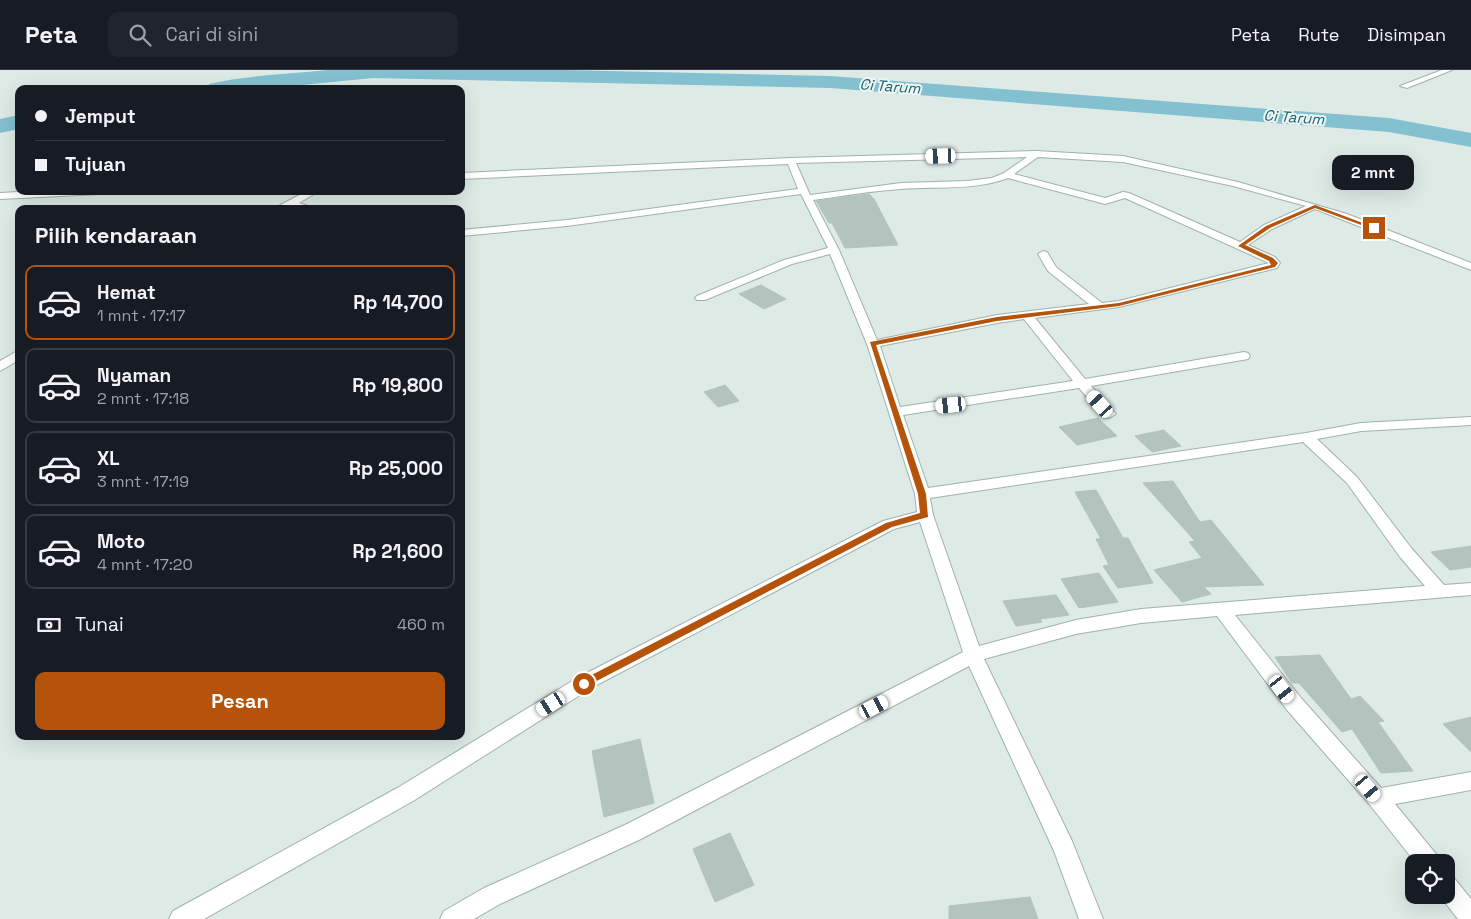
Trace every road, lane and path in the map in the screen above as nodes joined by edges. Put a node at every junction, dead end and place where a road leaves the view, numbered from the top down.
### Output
1 (1448, 70) edge
2 (1404, 86) dead end
3 (1036, 154) junction
4 (791, 161) junction
5 (1007, 175) junction
6 (465, 176) edge
7 (805, 194) junction
8 (20, 195) edge
9 (307, 195) edge
10 (0, 196) edge
11 (290, 204) joint
12 (294, 205) edge
13 (1315, 206) junction
14 (465, 234) edge
15 (1241, 246) junction
16 (834, 250) junction
17 (1043, 254) dead end
18 (1471, 267) edge
19 (701, 298) dead end
20 (1100, 307) junction
21 (1027, 316) junction
22 (872, 344) junction
23 (1244, 356) dead end
24 (15, 357) edge
25 (0, 366) edge
26 (1082, 384) junction
27 (896, 412) junction
28 (1109, 414) dead end
29 (1471, 421) edge
30 (1306, 437) junction
31 (922, 494) junction
32 (925, 515) junction
33 (1471, 589) edge
34 (1439, 591) junction
35 (1222, 610) junction
36 (973, 655) junction
37 (1471, 781) edge
38 (1377, 798) junction
39 (1422, 854) edge
40 (1455, 897) edge
41 (1471, 917) edge
42 (181, 919) edge
43 (452, 919) edge
44 (1091, 919) edge

1 - 2 street
3 - 4 street
3 - 5 street
3 - 13 street
4 - 6 street
4 - 7 street
5 - 7 street
5 - 15 street
7 - 14 street
7 - 16 street
8 - 10 street
9 - 11 street
11 - 12 street
13 - 15 street
13 - 18 street
15 - 20 street
16 - 19 street
16 - 22 street
17 - 20 street
20 - 21 street
21 - 22 street
21 - 26 street
22 - 27 street
23 - 26 street
24 - 25 street
26 - 27 street
26 - 28 street
27 - 31 street
29 - 30 street
30 - 31 street
30 - 34 street
31 - 32 street
32 - 36 street
32 - 42 street
33 - 34 street
34 - 35 street
35 - 36 street
35 - 38 street
36 - 43 street
36 - 44 street
37 - 38 street
38 - 39 street
40 - 41 street

